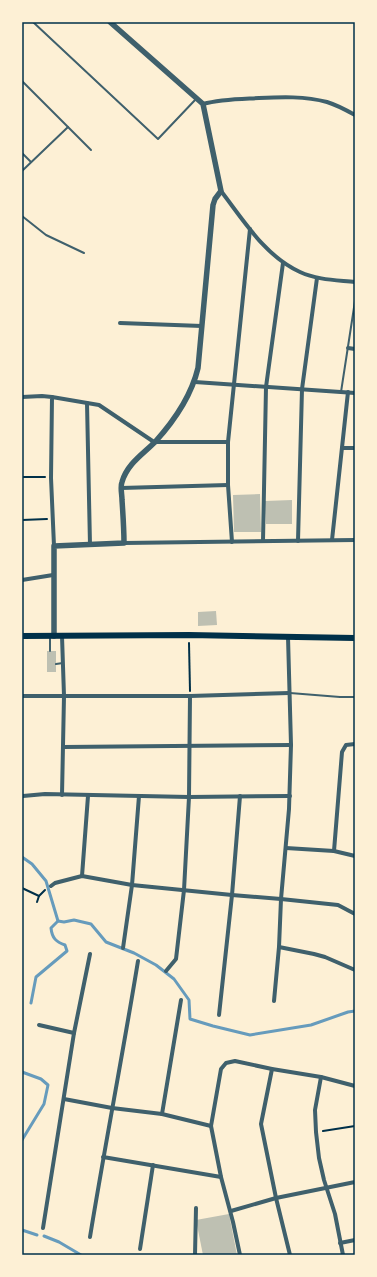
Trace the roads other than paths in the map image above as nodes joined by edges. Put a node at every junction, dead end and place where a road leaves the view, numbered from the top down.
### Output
1 (33, 22) edge
2 (110, 22) edge
3 (22, 81) edge
4 (197, 98) junction
5 (203, 104) junction
6 (355, 115) edge
7 (68, 127) junction
8 (91, 150) dead end
9 (22, 153) edge
10 (31, 162) junction
11 (22, 171) edge
12 (221, 191) junction
13 (22, 216) edge
14 (250, 229) junction
15 (84, 253) dead end
16 (283, 263) junction
17 (317, 278) junction
18 (355, 282) edge
19 (355, 301) edge
20 (120, 323) dead end
21 (202, 326) junction
22 (348, 348) junction
23 (355, 349) edge
24 (195, 382) junction
25 (234, 385) junction
26 (266, 387) junction
27 (302, 389) junction
28 (341, 392) junction
29 (348, 392) junction
30 (355, 393) edge
31 (22, 397) edge
32 (52, 397) junction
33 (87, 403) junction
34 (154, 442) junction
35 (228, 442) junction
36 (342, 448) junction
37 (355, 448) edge
38 (228, 485) junction
39 (122, 488) junction
40 (332, 540) junction
41 (355, 540) edge
42 (263, 541) junction
43 (298, 541) junction
44 (232, 542) junction
45 (124, 543) junction
46 (90, 545) junction
47 (54, 546) junction
48 (54, 575) junction
49 (22, 580) edge
50 (22, 636) edge
51 (52, 636) junction
52 (62, 636) junction
53 (288, 637) junction
54 (355, 638) edge
55 (50, 651) dead end
56 (63, 663) junction
57 (56, 664) dead end
58 (289, 693) junction
59 (22, 696) edge
60 (64, 696) junction
61 (190, 696) junction
62 (355, 697) edge
63 (355, 744) edge
64 (291, 745) junction
65 (190, 746) junction
66 (63, 747) junction
67 (62, 795) junction
68 (23, 796) dead end
69 (88, 796) junction
70 (139, 796) junction
71 (240, 796) junction
72 (290, 796) junction
73 (189, 797) junction
74 (286, 848) junction
75 (334, 851) junction
76 (355, 855) edge
77 (82, 876) junction
78 (132, 885) junction
79 (51, 886) dead end
80 (184, 890) junction
81 (232, 895) junction
82 (281, 899) junction
83 (355, 914) edge
84 (279, 947) junction
85 (123, 948) dead end
86 (90, 954) dead end
87 (138, 961) dead end
88 (355, 970) edge
89 (166, 971) dead end
90 (181, 1000) dead end
91 (274, 1001) dead end
92 (219, 1015) dead end
93 (39, 1025) dead end
94 (74, 1033) junction
95 (272, 1070) junction
96 (321, 1077) junction
97 (355, 1086) edge
98 (64, 1099) junction
99 (112, 1108) junction
100 (162, 1114) junction
101 (211, 1126) junction
102 (103, 1157) junction
103 (153, 1165) junction
104 (221, 1177) junction
105 (355, 1182) edge
106 (327, 1188) junction
107 (276, 1198) junction
108 (196, 1208) dead end
109 (231, 1211) junction
110 (42, 1228) dead end
111 (90, 1237) dead end
112 (355, 1240) edge
113 (340, 1243) junction
114 (140, 1249) dead end
115 (195, 1255) edge
116 (240, 1255) edge
117 (290, 1255) edge
118 (343, 1255) edge

1 - 4 lane
2 - 4 street
3 - 7 lane
4 - 5 street
5 - 6 street
5 - 12 street
7 - 8 lane
7 - 10 lane
9 - 10 lane
10 - 11 lane
12 - 14 street
12 - 21 street
13 - 15 lane
14 - 16 street
14 - 25 street
16 - 17 street
16 - 26 street
17 - 18 street
17 - 27 street
19 - 22 lane
20 - 21 street
21 - 24 street
22 - 23 street
22 - 28 lane
24 - 25 street
24 - 34 street
25 - 26 street
25 - 35 street
26 - 27 street
26 - 42 street
27 - 28 street
27 - 43 street
28 - 29 street
29 - 30 street
29 - 36 street
31 - 32 street
32 - 33 street
32 - 47 street
33 - 34 street
33 - 46 street
34 - 35 street
34 - 39 street
35 - 38 street
36 - 37 street
36 - 40 street
38 - 39 street
38 - 44 street
39 - 45 street
40 - 41 street
40 - 43 street
42 - 43 street
42 - 44 street
44 - 45 street
45 - 46 street
46 - 47 street
47 - 48 street
48 - 49 street
48 - 51 street
50 - 51 main road
51 - 52 main road
51 - 55 lane
52 - 53 main road
52 - 56 street
53 - 54 main road
53 - 58 street
56 - 57 lane
56 - 60 street
58 - 61 street
58 - 62 lane
58 - 64 street
59 - 60 street
60 - 61 street
60 - 66 street
61 - 65 street
63 - 75 street
64 - 65 street
64 - 72 street
65 - 66 street
65 - 73 street
66 - 67 street
67 - 68 street
67 - 69 street
69 - 70 street
69 - 77 street
70 - 73 street
70 - 78 street
71 - 72 street
71 - 73 street
71 - 81 street
72 - 74 street
73 - 80 street
74 - 75 street
74 - 82 street
75 - 76 street
77 - 78 street
77 - 79 street
78 - 80 street
78 - 85 street
80 - 81 street
80 - 89 street
81 - 82 street
81 - 92 street
82 - 83 street
82 - 84 street
84 - 88 street
84 - 91 street
86 - 94 street
87 - 99 street
90 - 100 street
93 - 94 street
94 - 98 street
95 - 96 street
95 - 101 street
95 - 107 street
96 - 97 street
96 - 106 street
98 - 99 street
98 - 110 street
99 - 100 street
99 - 102 street
100 - 101 street
101 - 104 street
102 - 103 street
102 - 111 street
103 - 104 street
103 - 114 street
104 - 109 street
105 - 106 street
106 - 107 street
106 - 113 street
107 - 109 street
107 - 117 street
108 - 115 street
109 - 116 street
112 - 113 street
113 - 118 street

